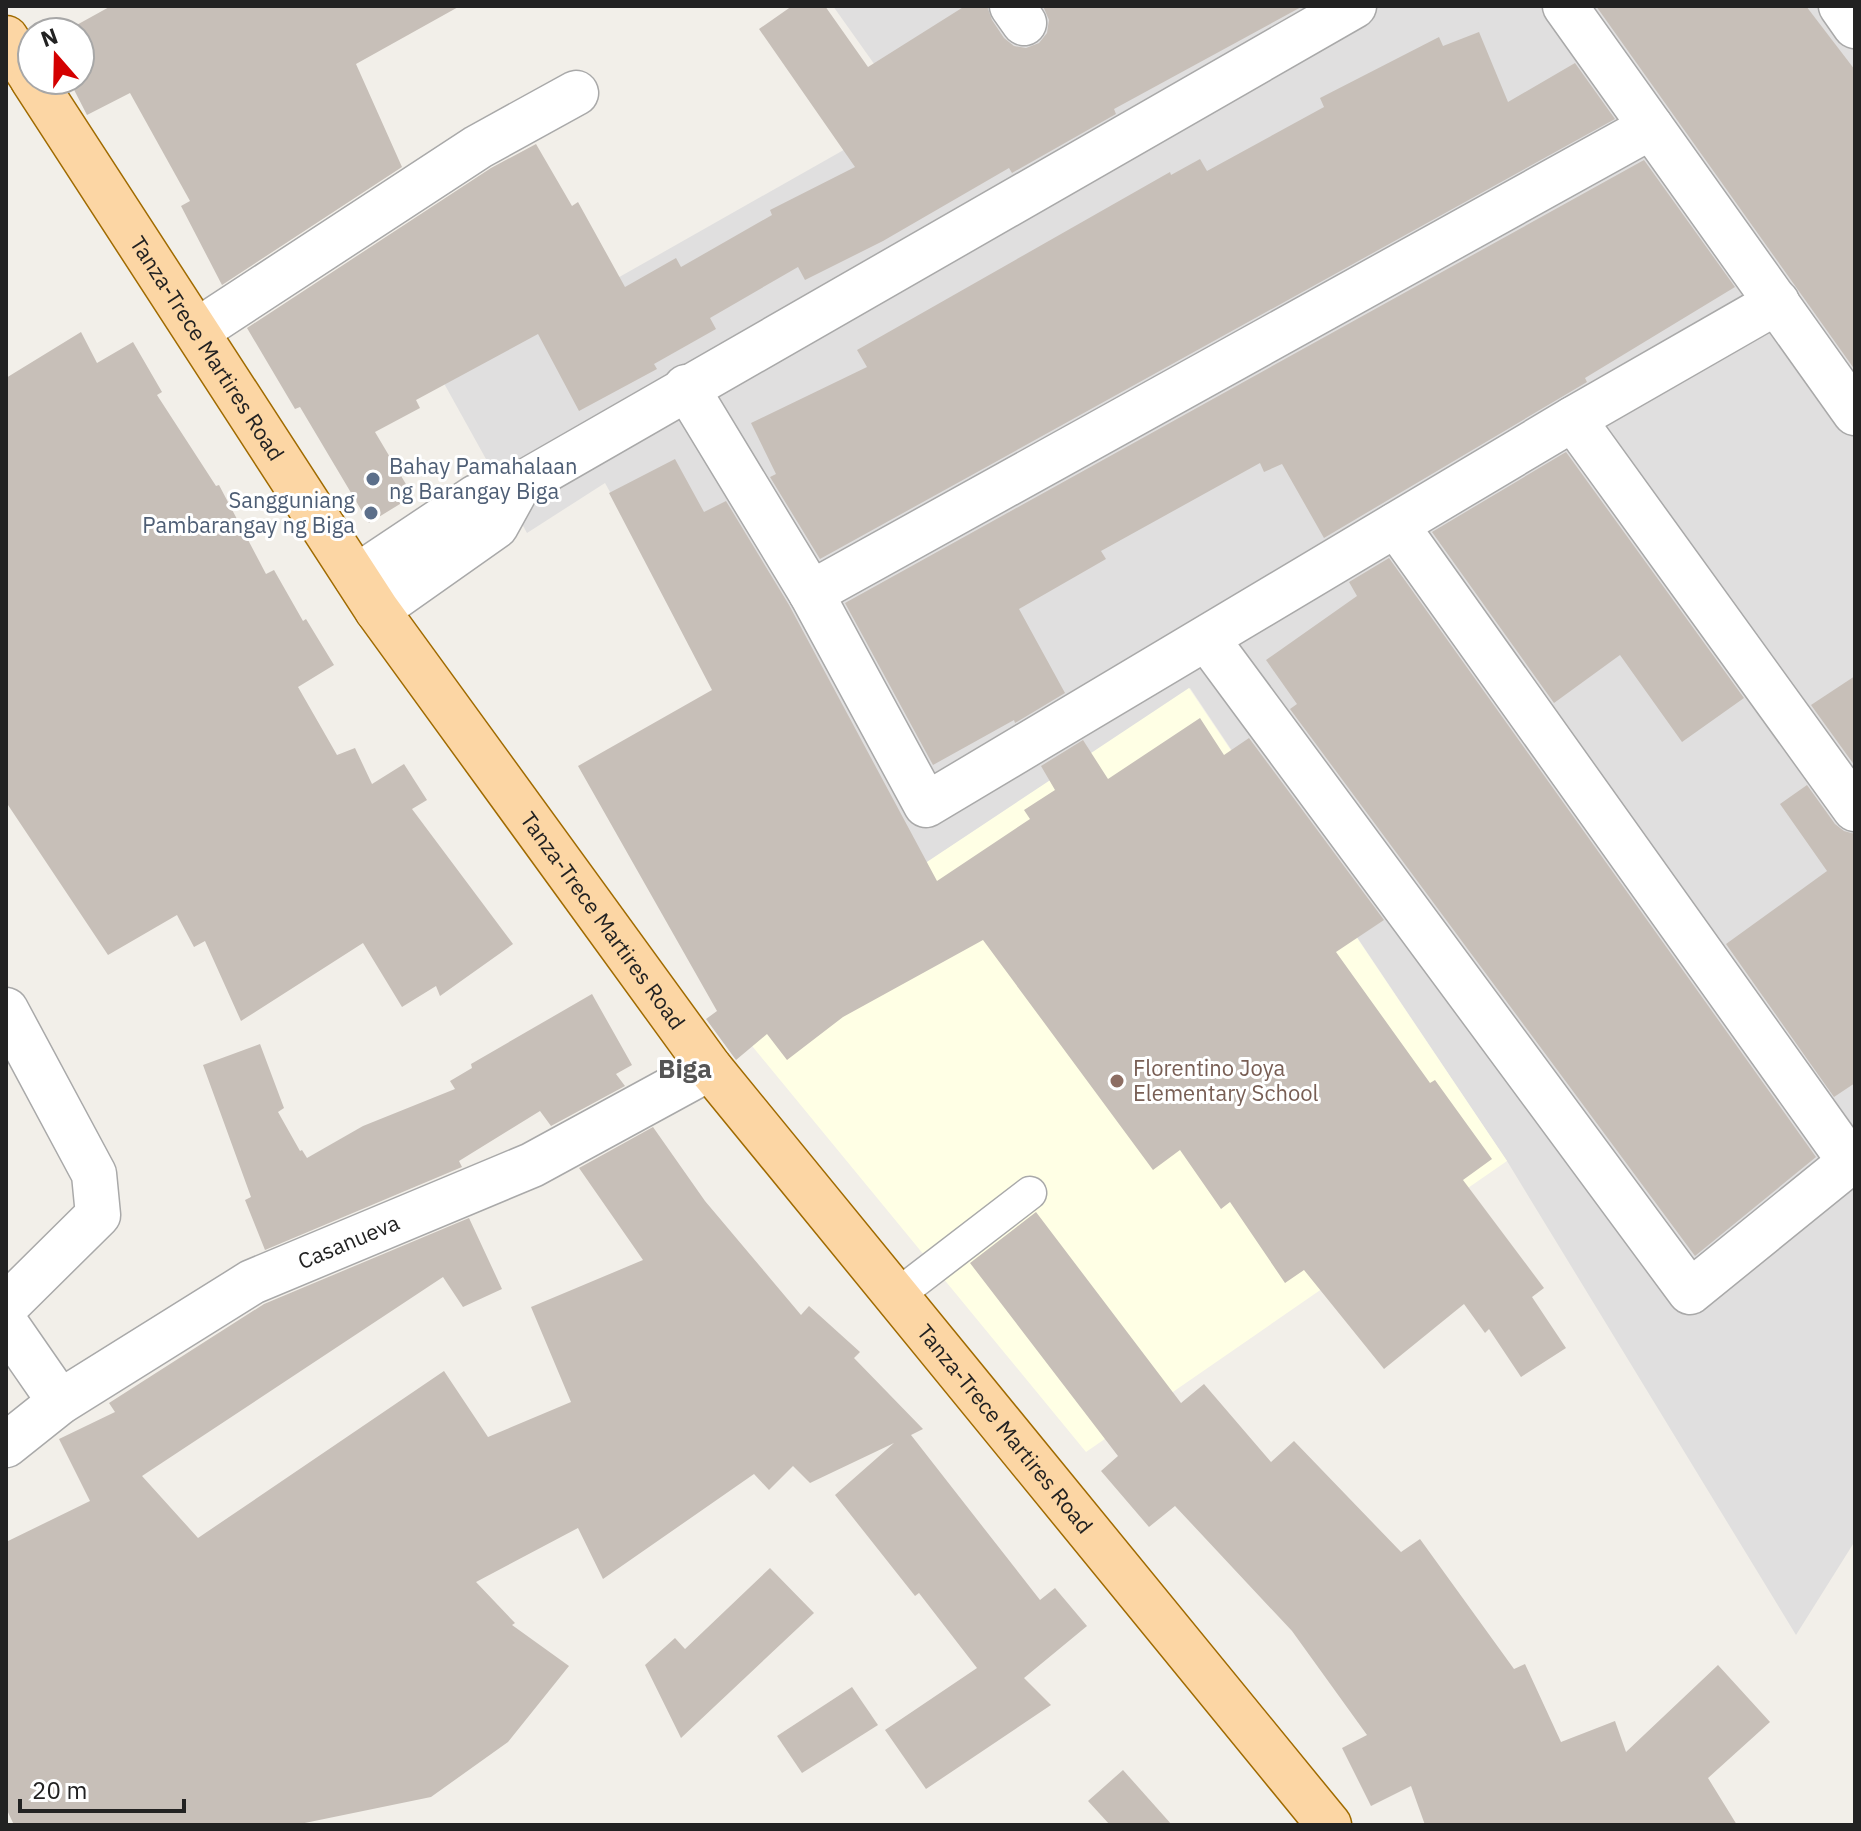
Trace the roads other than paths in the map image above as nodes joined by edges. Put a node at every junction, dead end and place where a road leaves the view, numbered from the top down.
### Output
1 (1354, 6) edge
2 (1565, 6) edge
3 (1841, 6) edge
4 (1855, 26) edge
5 (576, 93) dead end
6 (44, 96) edge
7 (1651, 127) junction
8 (1777, 302) junction
9 (197, 331) junction
10 (686, 387) junction
11 (1855, 413) edge
12 (1573, 419) junction
13 (1396, 525) junction
14 (366, 593) junction
15 (811, 593) junction
16 (1207, 639) junction
17 (1855, 809) edge
18 (6, 1010) edge
19 (710, 1068) junction
20 (1853, 1160) edge
21 (1030, 1193) dead end
22 (896, 1296) junction
23 (6, 1306) edge
24 (6, 1324) edge
25 (60, 1402) junction
26 (6, 1445) edge
27 (1329, 1825) edge

1 - 10 street
2 - 7 street
3 - 4 street
5 - 9 street
6 - 9 main road, Tanza-Trece Martires Road
7 - 8 street
7 - 15 street
8 - 11 street
8 - 12 street
9 - 14 main road, Tanza-Trece Martires Road
10 - 14 street
10 - 15 street
12 - 13 street
12 - 17 street
13 - 16 street
13 - 20 street
14 - 19 main road, Tanza-Trece Martires Road
15 - 16 street
16 - 20 street
18 - 23 street
19 - 22 main road, Tanza-Trece Martires Road
19 - 25 street, Casanueva
21 - 22 lane
22 - 27 main road, Tanza-Trece Martires Road
24 - 25 street
25 - 26 street, Casanueva

